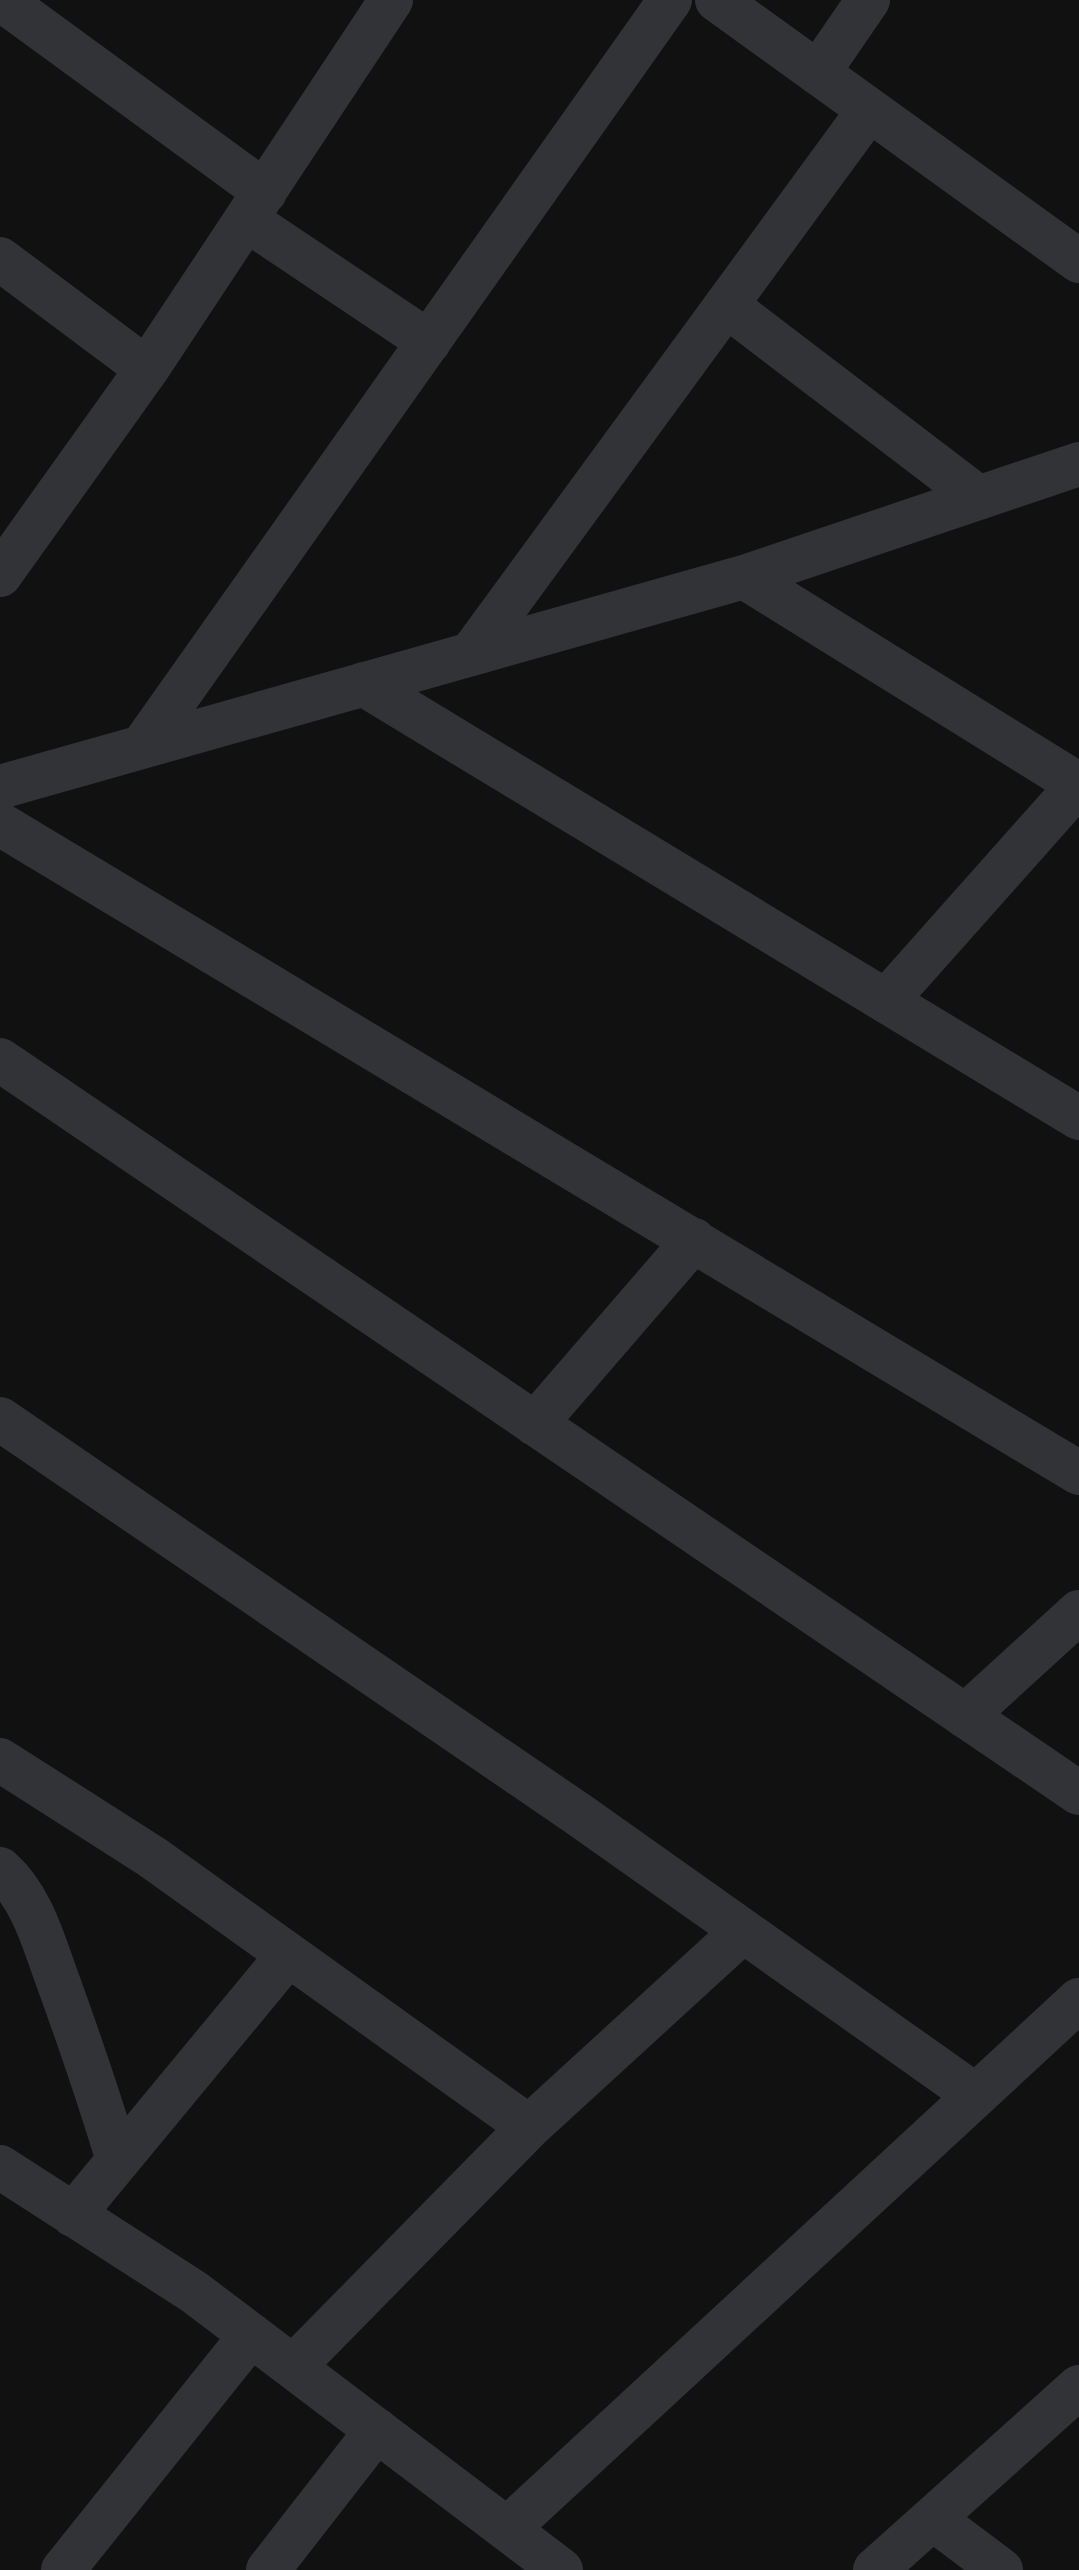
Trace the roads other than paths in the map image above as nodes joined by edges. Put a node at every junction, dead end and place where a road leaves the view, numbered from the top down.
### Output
1 (2, 0) edge
2 (670, 0) edge
3 (717, 0) edge
4 (868, 0) edge
5 (381, 3) edge
6 (818, 73) junction
7 (869, 110) junction
8 (256, 206) junction
9 (0, 259) edge
10 (1079, 261) edge
11 (726, 305) junction
12 (429, 342) junction
13 (147, 369) junction
14 (1079, 464) edge
15 (979, 498) junction
16 (14, 527) edge
17 (0, 575) edge
18 (744, 577) junction
19 (471, 654) junction
20 (363, 684) junction
21 (142, 747) junction
22 (1079, 784) edge
23 (0, 787) edge
24 (0, 824) edge
25 (886, 1001) junction
26 (0, 1060) edge
27 (1079, 1118) edge
28 (694, 1240) junction
29 (0, 1419) edge
30 (535, 1424) junction
31 (1079, 1473) edge
32 (1079, 1612) edge
33 (965, 1716) junction
34 (0, 1760) edge
35 (1079, 1793) edge
36 (0, 1869) edge
37 (743, 1931) junction
38 (288, 1955) junction
39 (1079, 2000) edge
40 (975, 2095) junction
41 (529, 2127) junction
42 (118, 2160) junction
43 (0, 2167) edge
44 (73, 2215) junction
45 (251, 2335) junction
46 (293, 2367) junction
47 (1079, 2387) edge
48 (377, 2430) junction
49 (933, 2519) junction
50 (507, 2529) junction
51 (63, 2570) edge
52 (268, 2570) edge
53 (561, 2570) edge
54 (875, 2570) edge
55 (1001, 2570) edge

1 - 8 street
2 - 12 street
3 - 6 street
4 - 6 street
5 - 8 street
6 - 7 street
7 - 10 street
7 - 11 street
8 - 12 street
8 - 13 street
9 - 13 street
11 - 15 street
11 - 19 street
12 - 21 street
13 - 16 street
14 - 15 street
15 - 18 street
16 - 17 street
18 - 19 street
18 - 22 street
19 - 20 street
20 - 21 street
20 - 25 street
21 - 23 street
22 - 25 street
24 - 28 street
25 - 27 street
26 - 30 street
28 - 30 street
28 - 31 street
29 - 37 street
30 - 33 street
32 - 33 street
33 - 35 street
34 - 38 street
36 - 42 street
37 - 40 street
37 - 41 street
38 - 41 street
38 - 42 street
39 - 40 street
40 - 50 street
41 - 46 street
42 - 44 street
43 - 44 street
44 - 45 street
45 - 46 street
45 - 51 street
46 - 48 street
47 - 49 street
48 - 50 street
48 - 52 street
49 - 54 street
49 - 55 street
50 - 53 street

